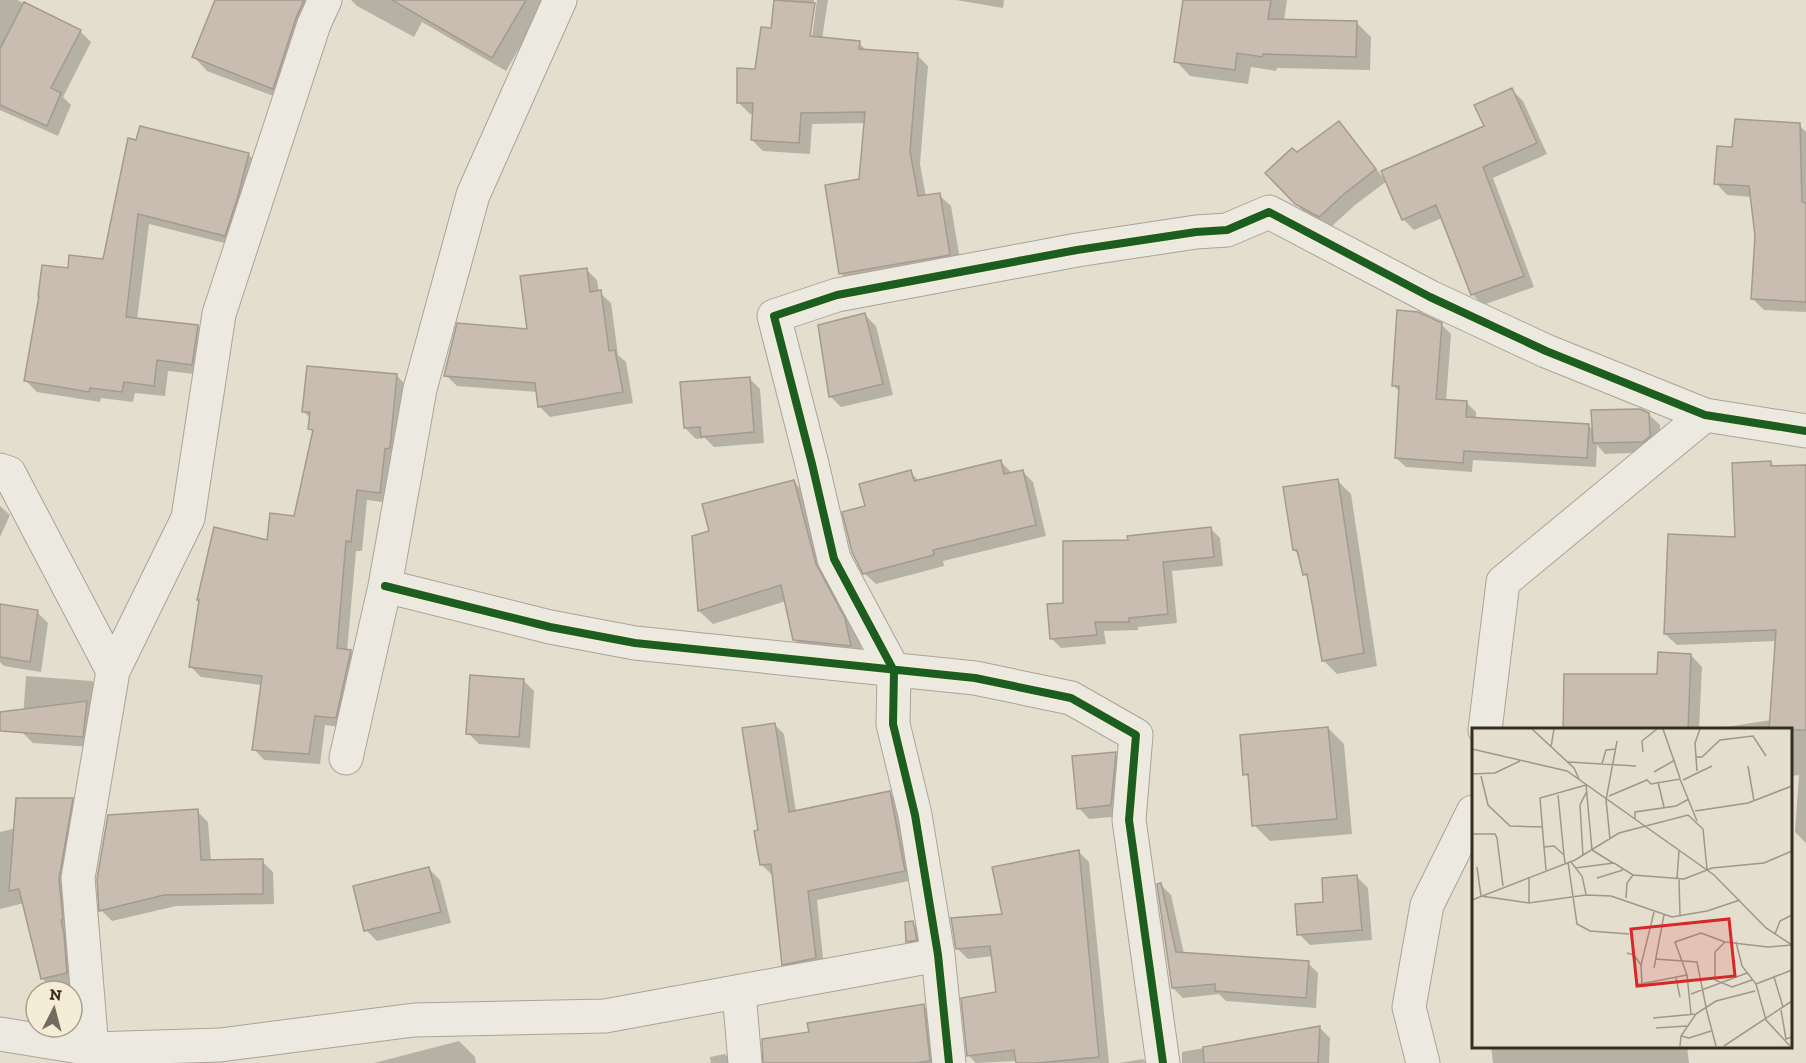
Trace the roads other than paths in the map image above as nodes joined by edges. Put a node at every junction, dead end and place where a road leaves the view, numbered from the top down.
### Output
1 (325, 0) edge
2 (560, 0) edge
3 (1706, 415) junction
4 (1806, 431) edge
5 (0, 470) edge
6 (385, 586) junction
7 (112, 671) junction
8 (894, 671) junction
9 (1485, 728) edge
10 (346, 758) dead end
11 (1472, 815) edge
12 (938, 955) junction
13 (739, 992) junction
14 (0, 1034) edge
15 (92, 1049) junction
16 (745, 1063) edge
17 (949, 1063) edge
18 (1163, 1063) edge
19 (1423, 1063) edge

1 - 7 street
2 - 6 street
3 - 4 street
3 - 8 street
3 - 9 street
5 - 7 street
6 - 8 street
6 - 10 street
7 - 15 street
8 - 12 street
8 - 18 street
11 - 19 street
12 - 13 street
12 - 17 street
13 - 15 street
13 - 16 street
14 - 15 street

